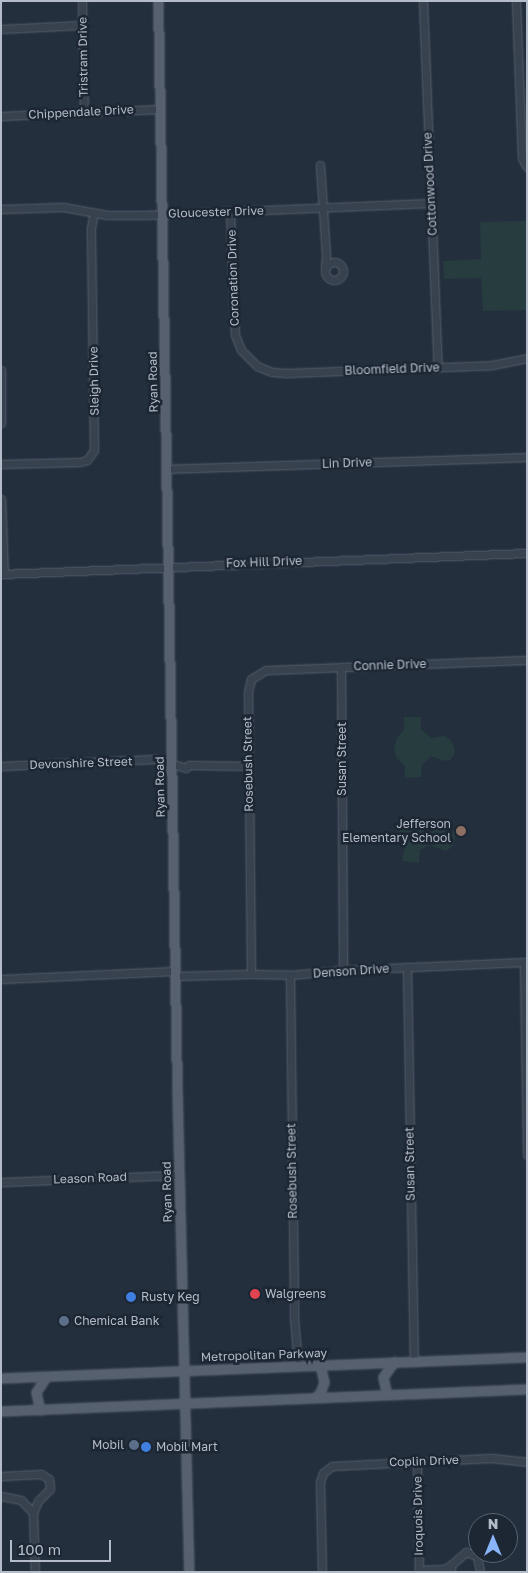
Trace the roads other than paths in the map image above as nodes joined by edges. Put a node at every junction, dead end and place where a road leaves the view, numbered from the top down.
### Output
1 (82, 1) edge
2 (158, 1) edge
3 (423, 1) edge
4 (516, 1) edge
5 (82, 25) junction
6 (1, 29) edge
7 (519, 79) junction
8 (527, 79) edge
9 (160, 109) junction
10 (84, 112) junction
11 (1, 116) edge
12 (320, 164) dead end
13 (527, 168) edge
14 (431, 204) junction
15 (322, 208) junction
16 (1, 209) edge
17 (230, 212) junction
18 (94, 213) junction
19 (163, 214) junction
20 (326, 254) junction
21 (339, 263) junction
22 (325, 270) junction
23 (527, 358) edge
24 (257, 366) joint
25 (438, 368) junction
26 (1, 370) edge
27 (1, 423) edge
28 (527, 457) edge
29 (1, 464) edge
30 (167, 470) junction
31 (1, 499) edge
32 (527, 553) edge
33 (169, 566) junction
34 (3, 574) edge
35 (527, 660) edge
36 (341, 667) junction
37 (254, 676) joint
38 (172, 764) junction
39 (1, 766) edge
40 (248, 766) junction
41 (525, 962) edge
42 (407, 968) junction
43 (343, 970) junction
44 (176, 974) junction
45 (251, 974) junction
46 (290, 975) junction
47 (1, 979) edge
48 (527, 1155) edge
49 (179, 1175) junction
50 (1, 1182) edge
51 (527, 1357) edge
52 (414, 1361) junction
53 (394, 1362) junction
54 (320, 1365) junction
55 (298, 1366) junction
56 (183, 1370) junction
57 (46, 1376) junction
58 (1, 1378) edge
59 (527, 1390) edge
60 (387, 1395) junction
61 (314, 1398) junction
62 (184, 1404) junction
63 (40, 1410) junction
64 (1, 1411) edge
65 (417, 1461) junction
66 (527, 1462) edge
67 (1, 1476) edge
68 (1, 1496) edge
69 (33, 1513) junction
70 (449, 1569) edge
71 (419, 1571) edge
72 (35, 1572) edge
73 (189, 1572) edge
74 (322, 1572) edge
75 (480, 1572) edge

1 - 5 street, Tristram Drive
2 - 9 main road, Ryan Road
3 - 14 street, Cottonwood Drive
4 - 7 street
5 - 6 street
5 - 10 street, Tristram Drive
7 - 8 street
7 - 13 street
9 - 10 street, Chippendale Drive
9 - 19 main road, Ryan Road
10 - 11 street, Chippendale Drive
12 - 15 street
14 - 15 street, Gloucester Drive
14 - 25 street, Cottonwood Drive
15 - 17 street, Gloucester Drive
15 - 20 street
16 - 18 street, Gloucester Drive
17 - 19 street, Gloucester Drive
17 - 24 street, Coronation Drive
18 - 19 street, Gloucester Drive
18 - 29 street, Sleigh Drive
19 - 30 main road, Ryan Road
20 - 21 street
20 - 22 street
21 - 22 street
21 - 22 street
23 - 25 street, Bloomfield Drive
24 - 25 street, Bloomfield Drive
26 - 27 street
28 - 30 street, Lin Drive
30 - 33 main road, Ryan Road
31 - 34 street
32 - 33 street, Fox Hill Drive
33 - 34 street, Fox Hill Drive
33 - 38 main road, Ryan Road
35 - 36 street, Connie Drive
36 - 37 street, Connie Drive
36 - 43 street, Susan Street
37 - 40 street, Rosebush Street
38 - 39 street, Devonshire Street
38 - 40 street, Devonshire Street
38 - 44 main road, Ryan Road
40 - 45 street, Rosebush Street
41 - 42 street, Denson Drive
41 - 48 street
42 - 43 street, Denson Drive
42 - 52 street, Susan Street
43 - 46 street, Denson Drive
44 - 45 street, Denson Drive
44 - 47 street, Denson Drive
44 - 49 main road, Ryan Road
45 - 46 street, Denson Drive
46 - 55 street, Rosebush Street
49 - 50 street, Leason Road
49 - 56 main road, Ryan Road
51 - 52 main road, Metropolitan Parkway
52 - 53 main road, Metropolitan Parkway
53 - 54 main road, Metropolitan Parkway
53 - 60 main road
54 - 55 main road, Metropolitan Parkway
54 - 61 main road
55 - 56 main road, Metropolitan Parkway
56 - 57 main road, Metropolitan Parkway
56 - 62 main road, Ryan Road
57 - 58 main road, Metropolitan Parkway
57 - 63 main road
59 - 60 main road
60 - 61 main road
61 - 62 main road
62 - 63 main road
62 - 73 main road, Ryan Road
63 - 64 main road
65 - 66 street, Coplin Drive
65 - 71 street, Iroquois Drive
65 - 74 street, Coplin Drive
67 - 69 street
68 - 69 street
69 - 72 street
70 - 71 street
70 - 75 street

